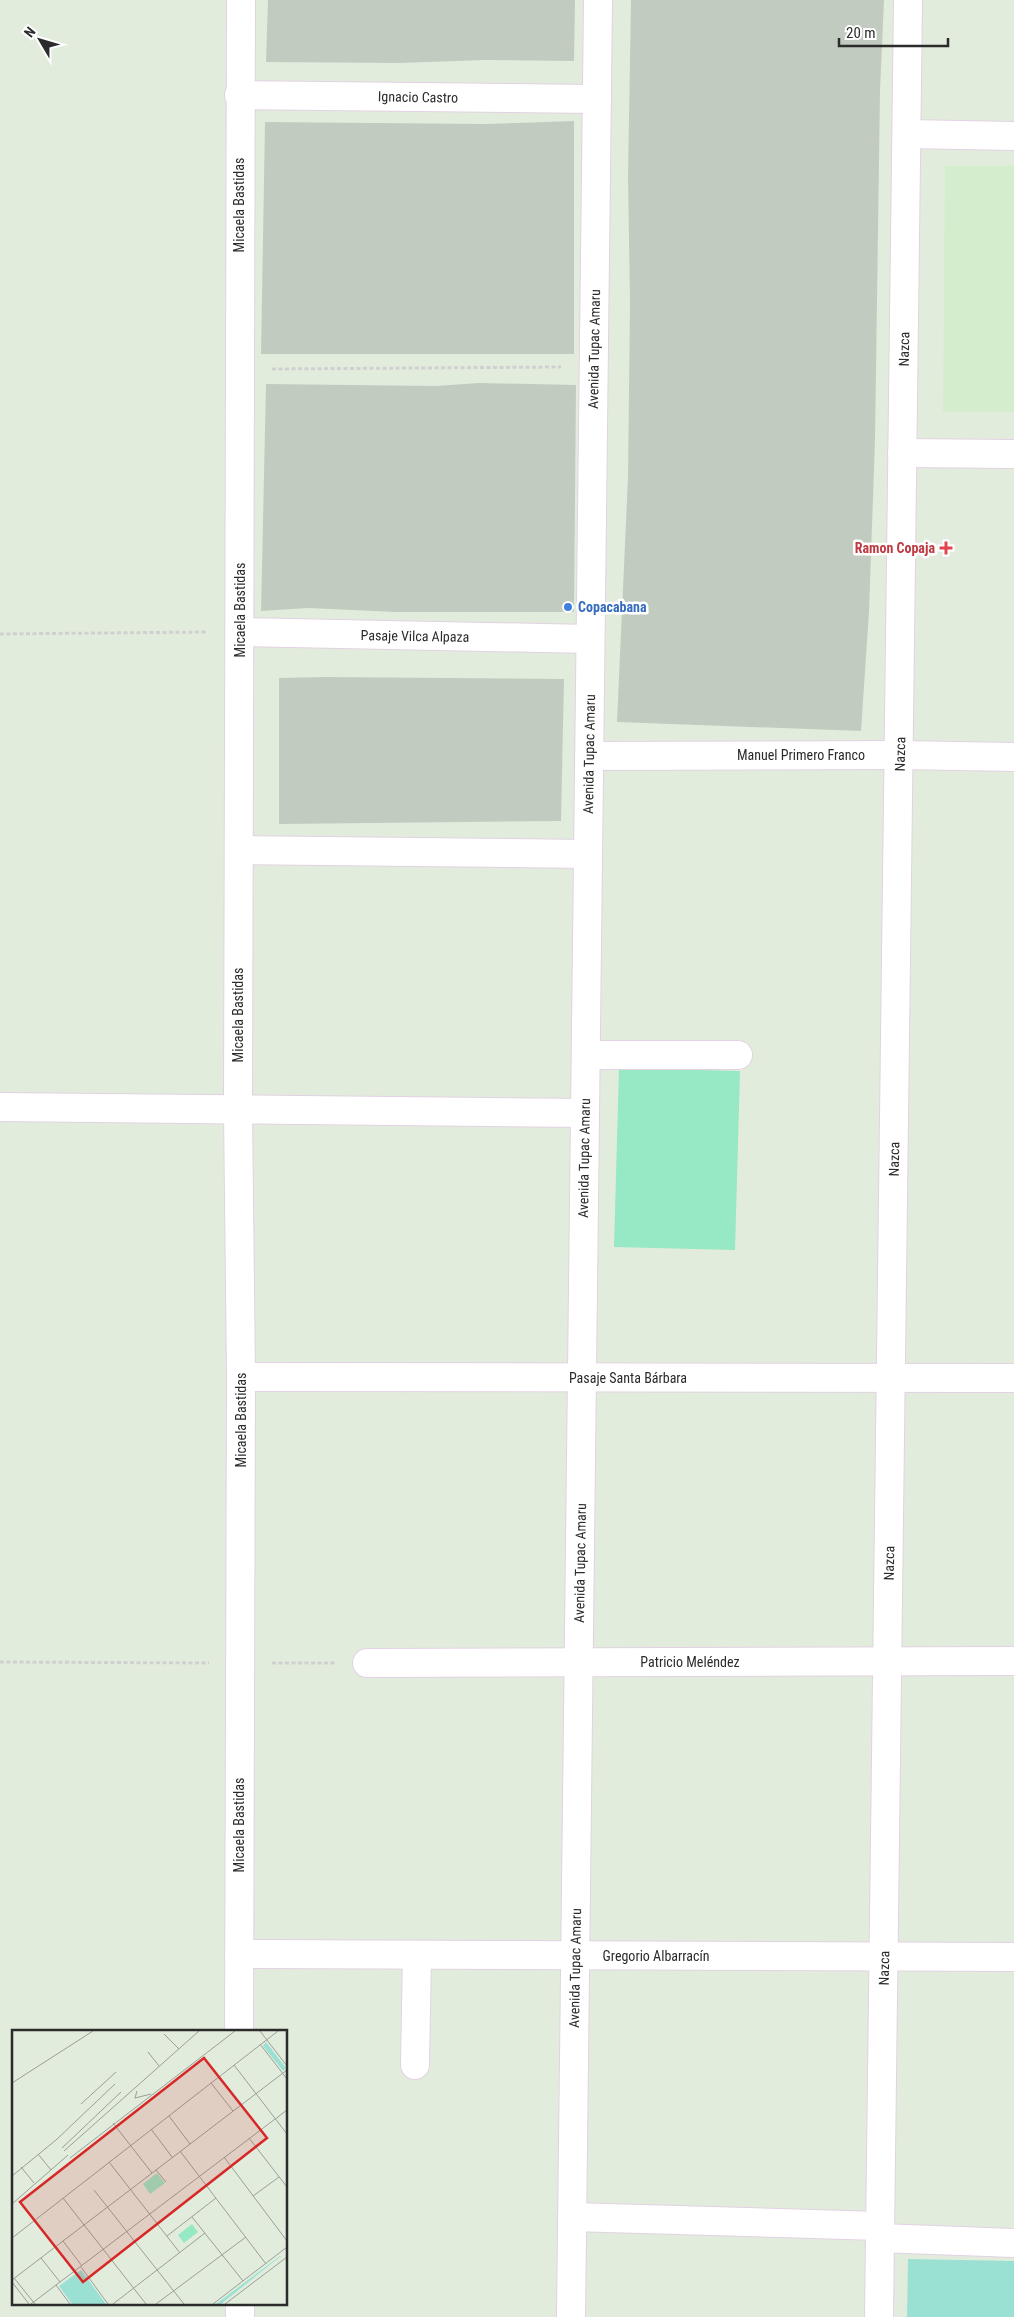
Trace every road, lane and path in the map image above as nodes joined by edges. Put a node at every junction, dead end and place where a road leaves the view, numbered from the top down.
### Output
1 (241, 0) edge
2 (598, 0) edge
3 (908, 0) edge
4 (239, 95) junction
5 (597, 100) junction
6 (907, 134) junction
7 (1014, 136) edge
8 (594, 367) junction
9 (240, 369) junction
10 (902, 453) junction
11 (1014, 454) edge
12 (240, 632) junction
13 (0, 634) edge
14 (590, 639) junction
15 (900, 755) junction
16 (589, 756) junction
17 (1014, 757) edge
18 (238, 850) junction
19 (588, 854) junction
20 (586, 1055) junction
21 (738, 1055) dead end
22 (0, 1107) edge
23 (238, 1110) junction
24 (585, 1113) junction
25 (241, 1377) junction
26 (582, 1378) junction
27 (891, 1378) junction
28 (1014, 1378) edge
29 (887, 1661) junction
30 (1014, 1661) edge
31 (0, 1662) edge
32 (240, 1663) junction
33 (367, 1663) joint
34 (578, 1663) junction
35 (239, 1954) junction
36 (417, 1955) junction
37 (575, 1955) junction
38 (884, 1956) junction
39 (1014, 1957) edge
40 (239, 2030) edge
41 (415, 2065) dead end
42 (572, 2217) junction
43 (880, 2232) junction
44 (1014, 2243) edge
45 (240, 2304) edge
46 (240, 2317) edge
47 (571, 2317) edge
48 (879, 2317) edge

1 - 4 street, Micaela Bastidas
2 - 5 street, Avenida Tupac Amaru
3 - 6 street, Nazca
4 - 5 street, Ignacio Castro
4 - 9 street, Micaela Bastidas
5 - 8 street, Avenida Tupac Amaru
6 - 7 street
6 - 10 street, Nazca
8 - 9 path
8 - 14 street, Avenida Tupac Amaru
9 - 12 street, Micaela Bastidas
10 - 11 street
10 - 15 street, Nazca
12 - 13 path
12 - 14 street, Pasaje Vilca Alpaza
12 - 18 street, Micaela Bastidas
14 - 16 street, Avenida Tupac Amaru
15 - 16 street, Manuel Primero Franco
15 - 17 street, Manuel Primero Franco
15 - 27 street, Nazca
16 - 19 street, Avenida Tupac Amaru
18 - 19 street
18 - 23 street, Micaela Bastidas
19 - 20 street, Avenida Tupac Amaru
20 - 21 street
20 - 24 street, Avenida Tupac Amaru
22 - 23 street
23 - 24 street
23 - 25 street, Micaela Bastidas
24 - 26 street, Avenida Tupac Amaru
25 - 26 street, Pasaje Santa Bárbara
25 - 32 street, Micaela Bastidas
26 - 27 street, Pasaje Santa Bárbara
26 - 34 street, Avenida Tupac Amaru
27 - 28 street, Pasaje Santa Bárbara
27 - 29 street, Nazca
29 - 30 street, Patricio Meléndez
29 - 34 street, Patricio Meléndez
29 - 38 street, Nazca
31 - 32 path
32 - 33 path
32 - 35 street, Micaela Bastidas
33 - 34 street, Patricio Meléndez
34 - 37 street, Avenida Tupac Amaru
35 - 36 street, Gregorio Albarracín
35 - 40 street, Micaela Bastidas
36 - 37 street, Gregorio Albarracín
36 - 41 street
37 - 38 street, Gregorio Albarracín
37 - 42 street, Avenida Tupac Amaru
38 - 39 street, Gregorio Albarracín
38 - 43 street, Nazca
42 - 43 street
42 - 47 street, Avenida Tupac Amaru
43 - 44 street
43 - 48 street, Nazca
45 - 46 street

